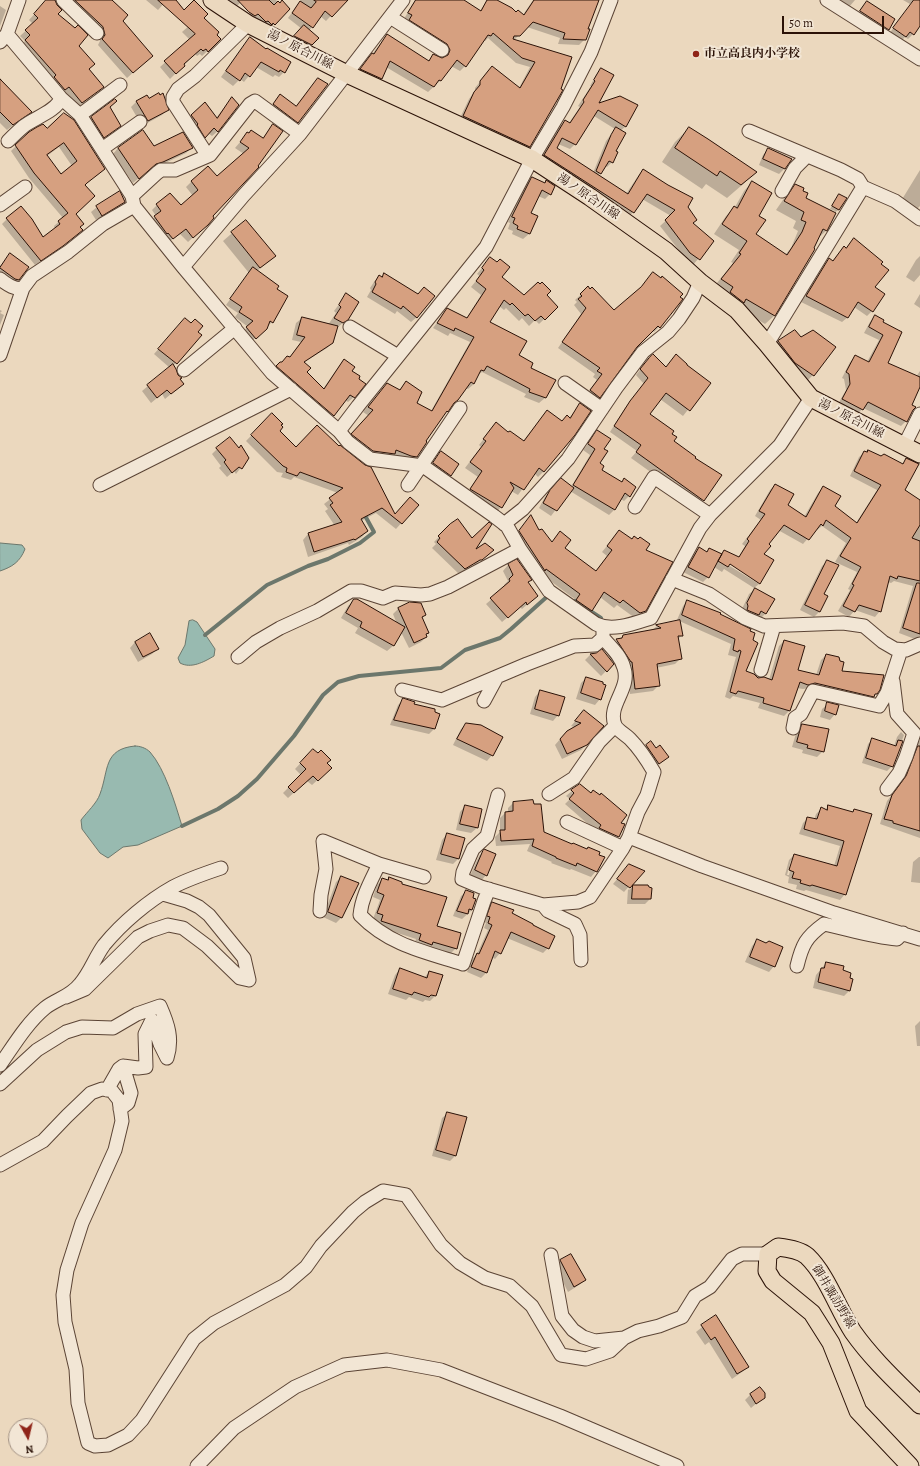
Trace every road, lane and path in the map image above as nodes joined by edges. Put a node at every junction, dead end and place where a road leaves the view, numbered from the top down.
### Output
1 (19, 0) edge
2 (63, 0) edge
3 (212, 0) edge
4 (403, 0) edge
5 (611, 0) edge
6 (827, 0) edge
7 (390, 17) junction
8 (248, 24) junction
9 (97, 33) dead end
10 (4, 38) edge
11 (442, 50) dead end
12 (920, 59) edge
13 (347, 74) junction
14 (120, 85) dead end
15 (61, 98) junction
16 (80, 116) junction
17 (140, 122) dead end
18 (749, 131) dead end
19 (300, 134) junction
20 (8, 141) dead end
21 (102, 149) junction
22 (210, 155) junction
23 (806, 157) junction
24 (532, 159) junction
25 (25, 187) dead end
26 (863, 187) junction
27 (782, 191) dead end
28 (133, 201) junction
29 (0, 205) edge
30 (920, 219) edge
31 (183, 267) junction
32 (0, 279) edge
33 (700, 282) junction
34 (23, 288) junction
35 (350, 327) dead end
36 (235, 328) junction
37 (767, 344) junction
38 (0, 355) edge
39 (398, 356) junction
40 (184, 370) dead end
41 (565, 383) dead end
42 (291, 389) junction
43 (811, 398) junction
44 (460, 408) dead end
45 (602, 409) junction
46 (920, 414) edge
47 (339, 431) junction
48 (904, 446) junction
49 (920, 454) edge
50 (421, 466) junction
51 (100, 485) dead end
52 (408, 485) dead end
53 (635, 507) dead end
54 (710, 515) junction
55 (504, 524) junction
56 (520, 549) junction
57 (672, 579) junction
58 (774, 626) junction
59 (603, 633) junction
60 (920, 644) edge
61 (901, 650) junction
62 (238, 657) dead end
63 (761, 670) dead end
64 (497, 677) junction
65 (892, 679) junction
66 (402, 690) dead end
67 (484, 701) dead end
68 (615, 726) junction
69 (792, 728) dead end
70 (887, 789) dead end
71 (549, 794) dead end
72 (498, 795) dead end
73 (567, 822) dead end
74 (626, 843) junction
75 (379, 864) junction
76 (222, 868) dead end
77 (424, 877) dead end
78 (489, 889) junction
79 (162, 894) junction
80 (543, 905) junction
81 (320, 911) dead end
82 (903, 933) junction
83 (920, 939) edge
84 (581, 960) dead end
85 (797, 966) dead end
86 (66, 997) junction
87 (0, 1065) edge
88 (123, 1066) junction
89 (0, 1084) edge
90 (108, 1090) junction
91 (120, 1109) junction
92 (0, 1165) edge
93 (768, 1254) junction
94 (551, 1255) dead end
95 (624, 1338) junction
96 (920, 1405) edge
97 (197, 1466) edge
98 (677, 1466) edge
99 (910, 1466) edge

1 - 10 street
2 - 9 street
3 - 8 main road, 湯ノ原合川線
4 - 7 street
5 - 24 street
6 - 12 street
7 - 11 street
7 - 13 street
8 - 13 main road, 湯ノ原合川線
8 - 22 street
10 - 15 street
13 - 19 street
13 - 24 main road, 湯ノ原合川線
14 - 16 street
15 - 16 street
15 - 20 street
16 - 21 street
17 - 21 street
18 - 23 street
19 - 22 street
19 - 31 street
21 - 28 street
22 - 28 street
23 - 26 street
23 - 27 street
24 - 33 main road, 湯ノ原合川線
24 - 39 street
25 - 29 street
26 - 30 street
26 - 37 street
28 - 31 street
28 - 34 street
31 - 36 street
32 - 34 street
33 - 37 main road, 湯ノ原合川線
33 - 45 street
34 - 38 street
35 - 39 street
36 - 40 street
36 - 42 street
37 - 43 main road, 湯ノ原合川線
39 - 47 street
41 - 45 street
42 - 47 street
42 - 51 street
43 - 48 main road, 湯ノ原合川線
43 - 54 street
44 - 50 street
45 - 55 street
46 - 48 street
47 - 50 street
48 - 49 main road, 湯ノ原合川線
50 - 52 street
50 - 55 street
53 - 54 street
54 - 57 street
55 - 56 street
56 - 59 street
56 - 62 street
57 - 58 street
57 - 59 street
58 - 61 street
58 - 63 street
59 - 64 street
59 - 68 street
60 - 61 street
61 - 65 street
64 - 66 street
64 - 67 street
65 - 69 street
65 - 70 street
68 - 71 street
68 - 74 street
72 - 78 street
73 - 74 street
74 - 80 street
74 - 82 street
75 - 77 street
75 - 78 street
75 - 81 street
76 - 79 street
78 - 80 street
79 - 86 street
79 - 86 street
80 - 84 street
82 - 83 street
82 - 85 street
86 - 87 street
88 - 89 street
88 - 90 street
88 - 91 street
90 - 91 street
90 - 92 street
91 - 95 street
93 - 95 street
93 - 96 main road, 御井諏訪野線
93 - 99 main road
94 - 95 street
97 - 98 street

